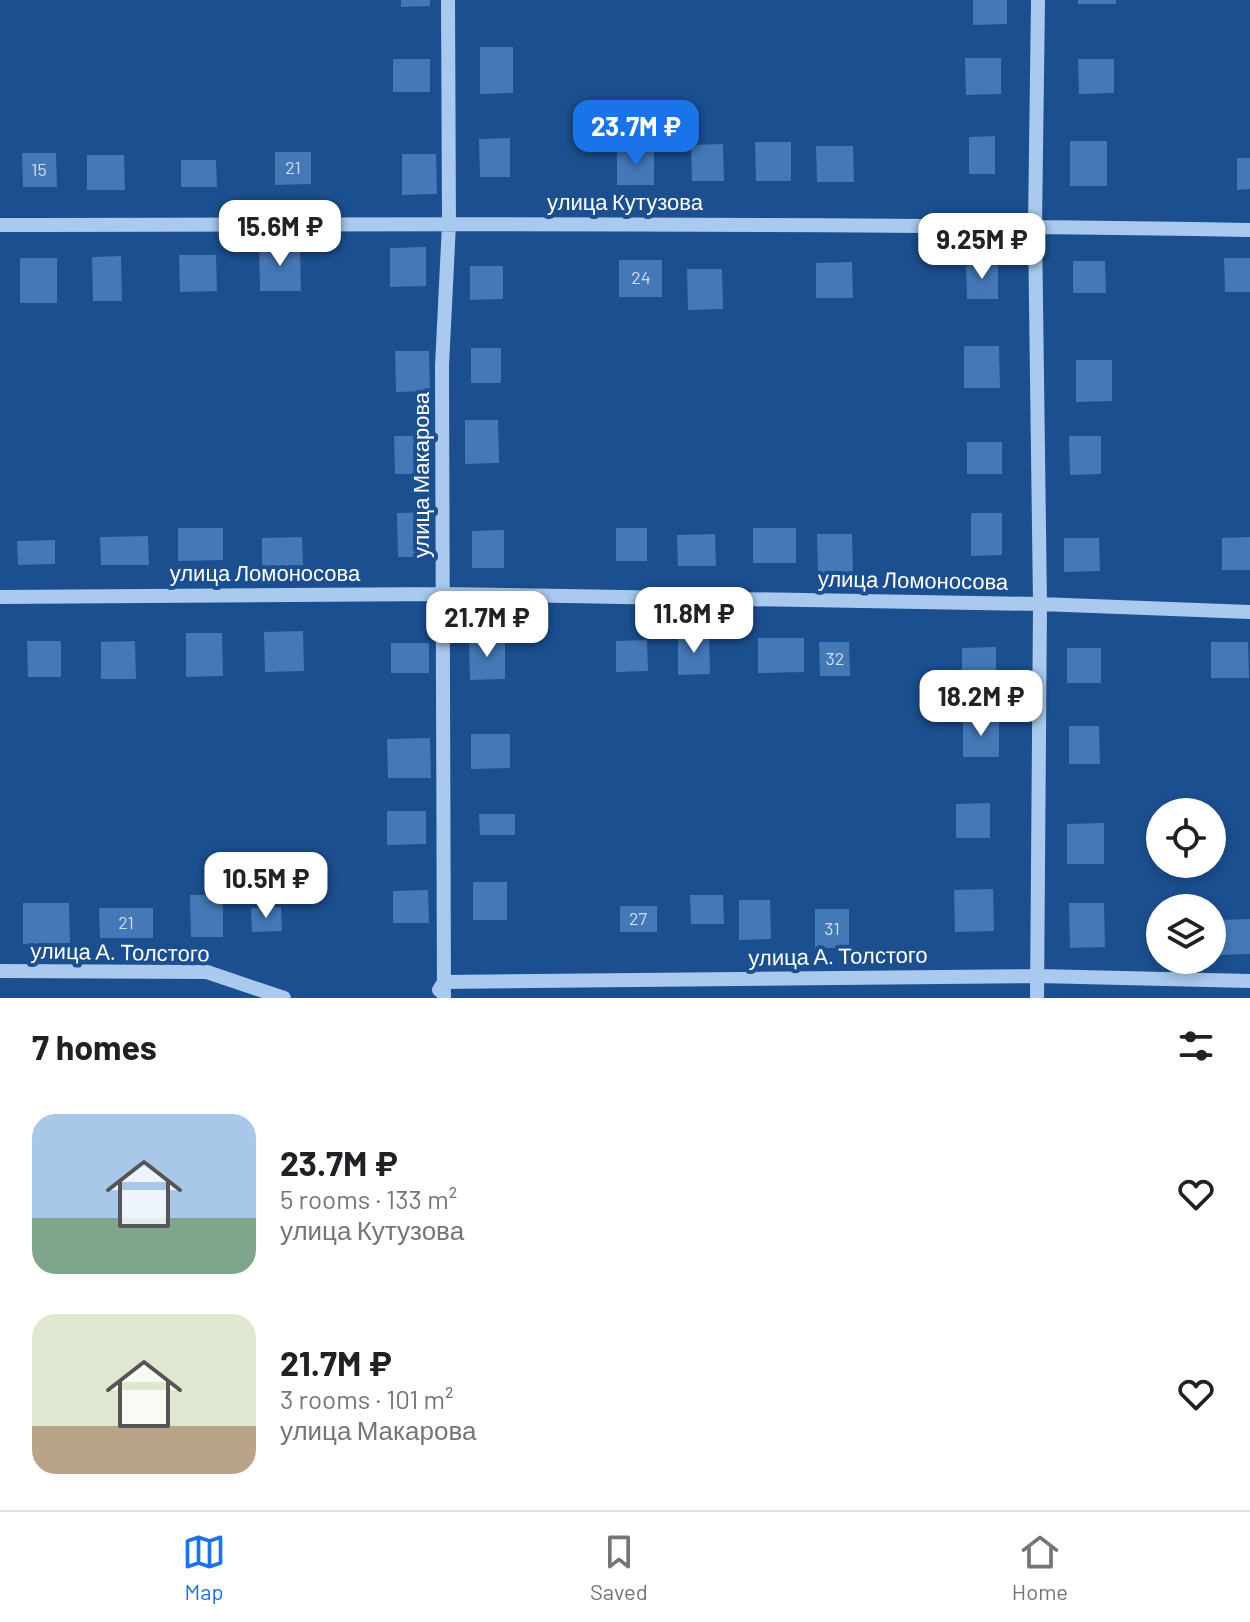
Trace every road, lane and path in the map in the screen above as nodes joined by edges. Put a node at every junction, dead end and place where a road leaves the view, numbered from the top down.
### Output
1 (448, 0) edge
2 (1038, 0) edge
3 (449, 224) junction
4 (0, 225) edge
5 (1035, 226) junction
6 (1250, 230) edge
7 (443, 594) junction
8 (0, 597) edge
9 (1040, 604) junction
10 (1250, 612) edge
11 (0, 971) edge
12 (1038, 976) junction
13 (1250, 981) edge
14 (444, 982) junction
15 (284, 998) edge
16 (434, 998) edge
17 (444, 998) edge
18 (1037, 998) edge

1 - 3 street, улица Макарова
2 - 5 street
3 - 4 street, улица Кутузова
3 - 5 street, улица Кутузова
3 - 7 street, улица Макарова
5 - 6 street, улица Кутузова
5 - 9 street
7 - 8 street, улица Ломоносова
7 - 9 street, улица Ломоносова
7 - 14 street, улица Макарова
9 - 10 street, улица Ломоносова
9 - 12 street
11 - 15 street, улица А. Толстого
12 - 13 street, улица А. Толстого
12 - 14 street, улица А. Толстого
12 - 18 street
14 - 16 street
14 - 17 street, улица Макарова

